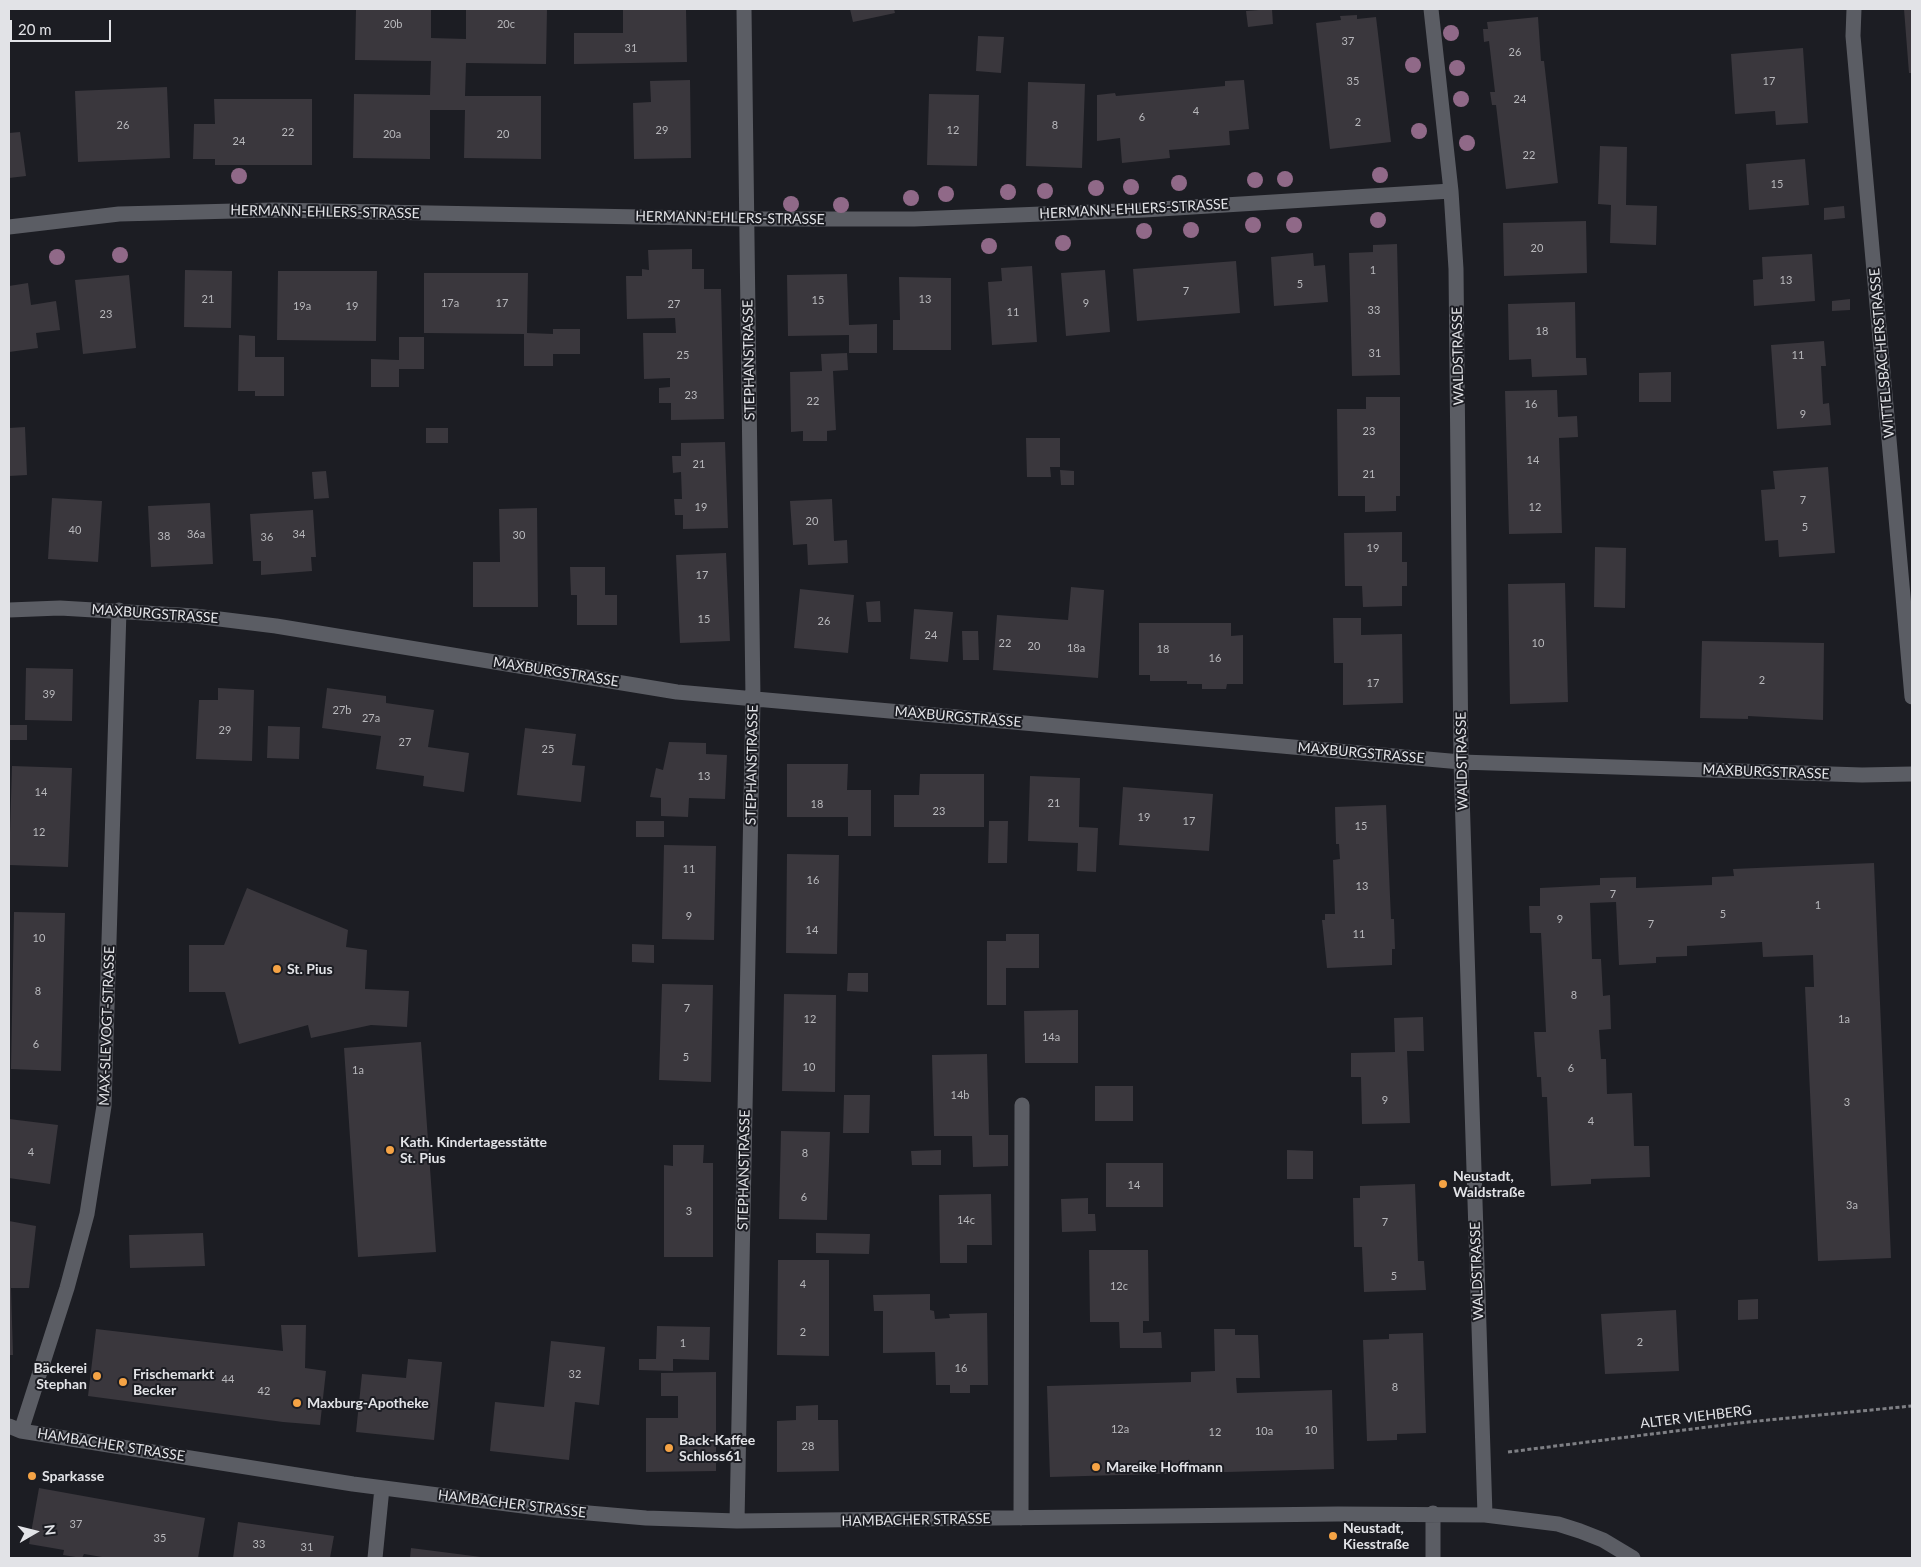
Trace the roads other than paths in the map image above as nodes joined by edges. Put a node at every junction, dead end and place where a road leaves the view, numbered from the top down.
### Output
1 (744, 9) edge
2 (1432, 9) edge
3 (1854, 9) edge
4 (1451, 191) junction
5 (747, 219) junction
6 (9, 227) edge
7 (9, 610) edge
8 (119, 610) junction
9 (1912, 697) edge
10 (753, 699) junction
11 (1461, 762) junction
12 (1912, 774) edge
13 (1022, 1105) dead end
14 (15, 1429) edge
15 (382, 1488) junction
16 (1433, 1513) junction
17 (1484, 1515) junction
18 (1021, 1518) junction
19 (737, 1521) junction
20 (375, 1558) edge
21 (1433, 1558) edge
22 (1633, 1558) edge

1 - 5 street, STEPHANSTRASSE
2 - 4 street, WALDSTRASSE
3 - 9 street, WITTELSBACHERSTRASSE
4 - 5 street, HERMANN-EHLERS-STRASSE
4 - 11 street, WALDSTRASSE
5 - 6 street, HERMANN-EHLERS-STRASSE
5 - 10 street, STEPHANSTRASSE
7 - 8 street, MAXBURGSTRASSE
8 - 10 street, MAXBURGSTRASSE
8 - 14 street, MAX-SLEVOGT-STRASSE
10 - 11 street, MAXBURGSTRASSE
10 - 19 street, STEPHANSTRASSE
11 - 12 street, MAXBURGSTRASSE
11 - 17 street, WALDSTRASSE
13 - 18 street
14 - 15 street, HAMBACHER STRASSE
15 - 19 street, HAMBACHER STRASSE
15 - 20 street
16 - 17 street, HAMBACHER STRASSE
16 - 18 street, HAMBACHER STRASSE
16 - 21 street
17 - 22 street, HAMBACHER STRASSE
18 - 19 street, HAMBACHER STRASSE

